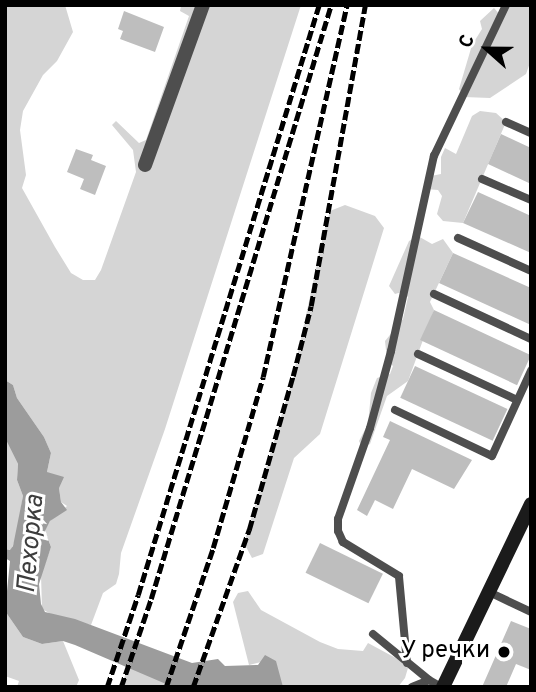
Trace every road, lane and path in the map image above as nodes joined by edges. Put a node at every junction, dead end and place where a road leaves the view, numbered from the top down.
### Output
1 (203, 5) edge
2 (506, 5) edge
3 (506, 122) dead end
4 (531, 133) edge
5 (145, 164) dead end
6 (482, 179) dead end
7 (531, 200) edge
8 (458, 238) dead end
9 (531, 271) edge
10 (434, 295) dead end
11 (531, 340) edge
12 (418, 354) dead end
13 (531, 371) edge
14 (517, 400) junction
15 (395, 410) dead end
16 (531, 504) edge
17 (489, 593) junction
18 (531, 612) edge
19 (373, 634) dead end
20 (407, 663) junction
21 (429, 680) junction
22 (412, 687) edge
23 (442, 687) edge

1 - 5 street
2 - 20 lane
3 - 4 lane
6 - 7 lane
8 - 9 lane
10 - 11 lane
12 - 14 lane
13 - 14 lane
14 - 15 lane
16 - 17 main road
17 - 18 lane
17 - 23 main road
19 - 20 lane
20 - 21 lane
21 - 22 lane
21 - 23 lane

